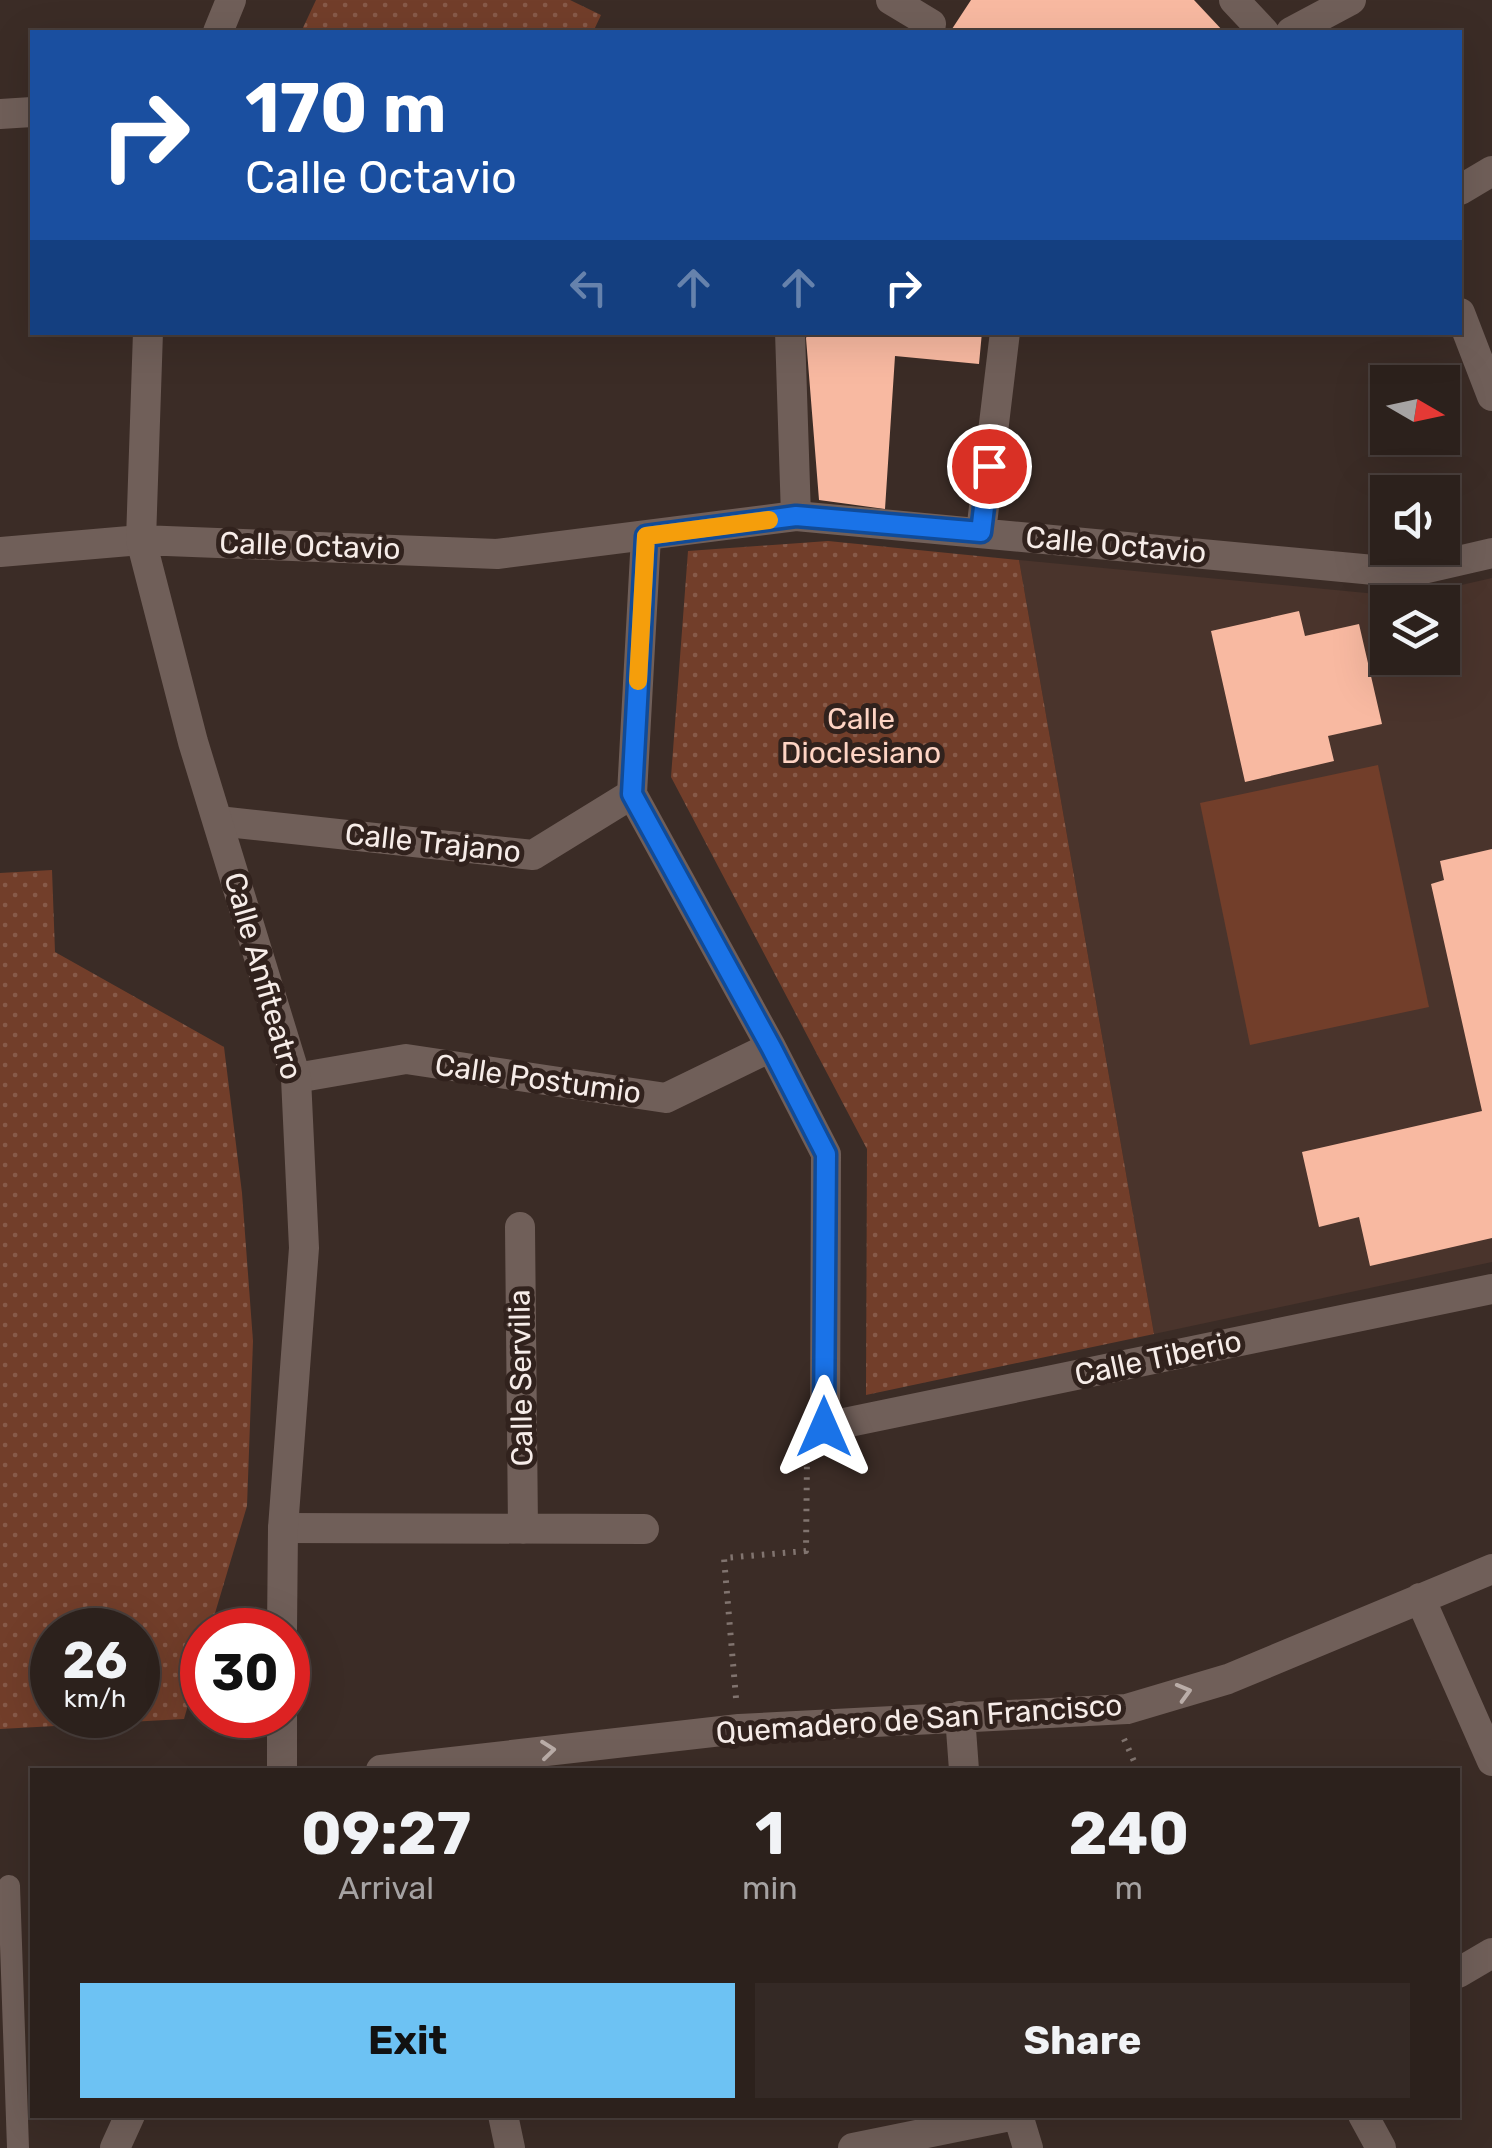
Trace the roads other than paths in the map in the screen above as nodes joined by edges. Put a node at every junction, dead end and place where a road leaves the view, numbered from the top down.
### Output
1 (232, 0) edge
2 (892, 0) edge
3 (1234, 0) edge
4 (1351, 0) edge
5 (934, 19) edge
6 (219, 30) edge
7 (1262, 30) edge
8 (1295, 30) edge
9 (30, 112) edge
10 (0, 114) edge
11 (1492, 171) edge
12 (1462, 189) edge
13 (1462, 318) edge
14 (148, 335) edge
15 (790, 335) edge
16 (1004, 335) edge
17 (1492, 396) edge
18 (796, 516) junction
19 (981, 532) junction
20 (646, 536) junction
21 (141, 540) junction
22 (0, 552) edge
23 (1492, 553) edge
24 (632, 794) junction
25 (218, 821) junction
26 (771, 1047) junction
27 (296, 1078) junction
28 (520, 1227) dead end
29 (1492, 1289) edge
30 (283, 1528) junction
31 (523, 1529) junction
32 (644, 1529) dead end
33 (1492, 1569) edge
34 (1420, 1598) junction
35 (282, 1608) edge
36 (960, 1716) junction
37 (282, 1738) edge
38 (1492, 1761) edge
39 (282, 1768) edge
40 (399, 1768) edge
41 (964, 1768) edge
42 (10, 1886) dead end
43 (1492, 1952) edge
44 (1460, 1972) edge
45 (129, 2118) edge
46 (504, 2118) edge
47 (1001, 2118) edge
48 (1017, 2118) edge
49 (1365, 2118) edge
50 (18, 2148) edge
51 (115, 2148) edge
52 (510, 2148) edge
53 (853, 2148) edge
54 (1028, 2148) edge
55 (1381, 2148) edge

1 - 6 street
2 - 5 street
3 - 7 street
4 - 8 street
9 - 10 street
11 - 12 street
13 - 17 street
14 - 21 street, Calle Anfiteatro
15 - 18 street
16 - 19 street
18 - 19 street, Calle Octavio
18 - 20 street, Calle Octavio
19 - 23 street, Calle Octavio
20 - 21 street, Calle Octavio
20 - 24 street
21 - 22 street, Calle Octavio
21 - 25 street, Calle Anfiteatro
24 - 25 street, Calle Trajano
24 - 26 street
25 - 27 street, Calle Anfiteatro
26 - 27 street, Calle Postumio
26 - 29 street, Calle Tiberio
27 - 30 street, Calle Anfiteatro
28 - 31 street, Calle Servilia
30 - 31 street
30 - 35 street, Calle Anfiteatro
31 - 32 street
33 - 34 street, Quemadero de San Francisco
36 -> 34 street, Quemadero de San Francisco
34 - 38 street
40 -> 36 street, Quemadero de San Francisco
36 - 41 street
37 - 39 street
42 - 50 lane
43 - 44 street
45 - 51 street
46 - 52 street
47 - 53 street
48 - 54 street
49 - 55 street

